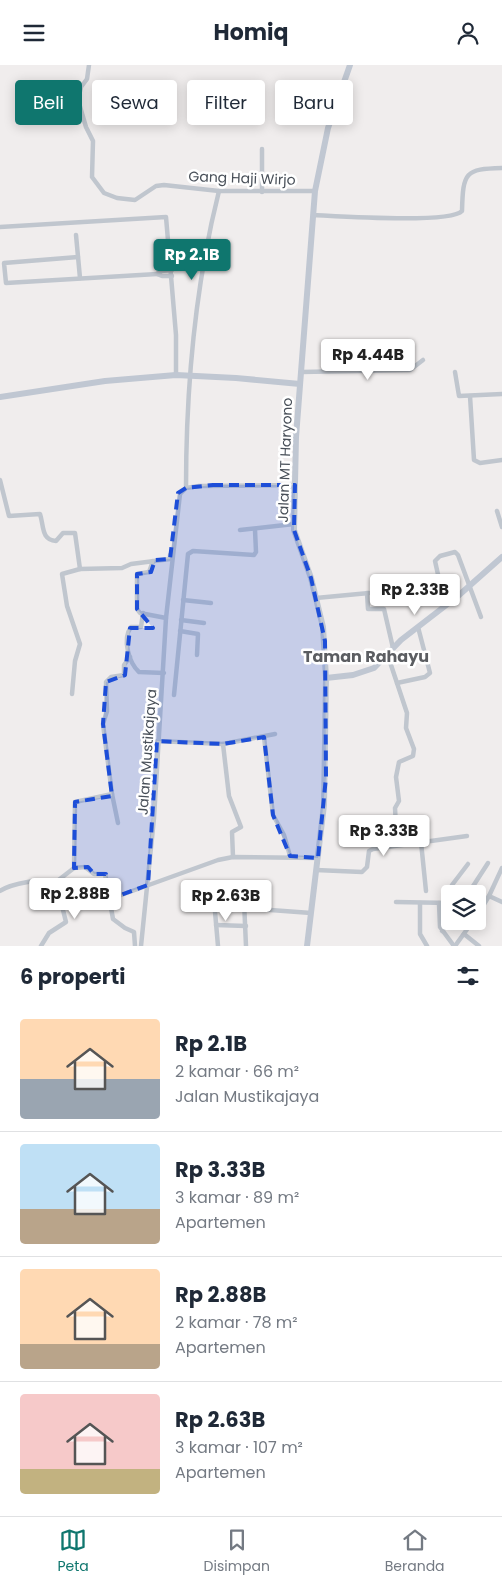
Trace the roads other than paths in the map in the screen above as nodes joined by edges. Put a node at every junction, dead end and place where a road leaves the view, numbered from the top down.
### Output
1 (89, 65) edge
2 (350, 65) edge
3 (262, 149) dead end
4 (502, 168) edge
5 (220, 191) junction
6 (314, 191) junction
7 (262, 192) junction
8 (313, 215) junction
9 (0, 227) edge
10 (76, 235) dead end
11 (78, 257) junction
12 (172, 273) junction
13 (80, 279) junction
14 (423, 360) dead end
15 (301, 372) junction
16 (455, 372) dead end
17 (176, 375) junction
18 (190, 375) junction
19 (300, 385) junction
20 (502, 394) edge
21 (470, 396) junction
22 (0, 397) edge
23 (502, 460) edge
24 (0, 480) edge
25 (295, 485) junction
26 (184, 490) junction
27 (497, 511) dead end
28 (294, 524) junction
29 (502, 527) edge
30 (254, 529) junction
31 (240, 530) dead end
32 (502, 557) edge
33 (153, 561) junction
34 (80, 569) junction
35 (469, 586) junction
36 (316, 598) junction
37 (183, 600) junction
38 (211, 603) dead end
39 (445, 606) junction
40 (143, 613) junction
41 (481, 617) dead end
42 (166, 618) junction
43 (181, 620) junction
44 (204, 623) dead end
45 (418, 627) junction
46 (180, 631) junction
47 (393, 648) junction
48 (197, 655) dead end
49 (388, 656) junction
50 (130, 657) junction
51 (164, 673) junction
52 (326, 677) junction
53 (397, 683) junction
54 (72, 694) dead end
55 (174, 695) dead end
56 (275, 735) dead end
57 (264, 737) junction
58 (157, 741) junction
59 (223, 744) junction
60 (112, 795) junction
61 (118, 823) dead end
62 (467, 836) dead end
63 (422, 842) junction
64 (398, 845) junction
65 (290, 856) junction
66 (233, 857) junction
67 (318, 858) junction
68 (488, 863) dead end
69 (468, 864) dead end
70 (74, 868) junction
71 (502, 868) edge
72 (316, 870) junction
73 (500, 881) edge
74 (56, 882) junction
75 (148, 885) junction
76 (256, 885) dead end
77 (452, 885) edge
78 (474, 885) edge
79 (0, 891) edge
80 (426, 891) dead end
81 (489, 896) junction
82 (110, 899) junction
83 (214, 900) dead end
84 (486, 901) edge
85 (396, 902) dead end
86 (502, 902) edge
87 (420, 903) junction
88 (439, 903) joint
89 (215, 907) junction
90 (312, 913) junction
91 (216, 925) junction
92 (246, 926) junction
93 (466, 930) edge
94 (442, 931) joint
95 (464, 934) junction
96 (41, 946) edge
97 (135, 946) edge
98 (141, 946) edge
99 (218, 946) edge
100 (246, 946) edge
101 (306, 946) edge
102 (428, 946) edge
103 (455, 946) edge
104 (479, 946) edge

1 - 5 street, Gang Haji Wirjo
2 - 6 main road, Jalan MT Haryono
3 - 7 street
4 - 8 street
5 - 7 street, Gang Haji Wirjo
5 - 18 street
6 - 7 street, Gang Haji Wirjo
6 - 8 main road, Jalan MT Haryono
8 - 15 main road, Jalan MT Haryono
9 - 12 street
10 - 11 street
11 - 13 street
11 - 13 street
12 - 13 street
12 - 17 street
14 - 15 street
15 - 19 main road, Jalan MT Haryono
16 - 21 street
17 - 18 main road
17 - 22 main road
18 - 19 main road
18 - 26 street
19 - 25 main road, Jalan MT Haryono
20 - 21 street
21 - 23 street
24 - 34 street
25 - 26 street
25 - 28 main road, Jalan MT Haryono
26 - 33 street
26 - 42 street, Jalan Mustikajaya
27 - 29 street
28 - 30 street
28 - 36 main road, Jalan MT Haryono
30 - 31 street
30 - 37 street
32 - 35 main road
33 - 34 street
33 - 40 street
34 - 54 street
35 - 39 main road
35 - 39 street
35 - 41 street
36 - 47 street
36 - 52 main road, Jalan MT Haryono
37 - 38 street
37 - 43 street
39 - 45 main road
40 - 42 street
40 - 50 street
42 - 51 street, Jalan Mustikajaya
43 - 44 street
43 - 46 street
45 - 47 main road
45 - 53 street
46 - 48 street
46 - 55 street
47 - 49 main road
49 - 52 main road
49 - 53 street
50 - 51 street
50 - 60 street
51 - 58 street, Jalan Mustikajaya
52 - 67 main road, Jalan MT Haryono
53 - 64 street
56 - 57 street
57 - 59 street
57 - 65 street
58 - 59 street
58 - 75 street, Jalan Mustikajaya
59 - 66 street
60 - 61 street
60 - 70 street
62 - 63 street
63 - 64 street
63 - 80 street
64 - 72 street
65 - 66 street
65 - 67 street
66 - 75 street
67 - 72 main road, Jalan MT Haryono
68 - 78 street
69 - 77 street
70 - 74 street
70 - 82 street
71 - 73 street
72 - 90 main road, Jalan MT Haryono
73 - 81 street
74 - 79 street
74 - 96 street
75 - 82 street
75 - 98 street, Jalan Mustikajaya
76 - 90 street
81 - 84 street
81 - 86 street
82 - 97 street
83 - 89 street
85 - 87 street
87 - 88 street
87 - 102 street
88 - 94 street
89 - 91 street
89 - 92 street
90 - 101 main road, Jalan MT Haryono
91 - 92 street
91 - 99 street
92 - 100 street
93 - 95 street
94 - 103 street
95 - 103 street
95 - 104 street

